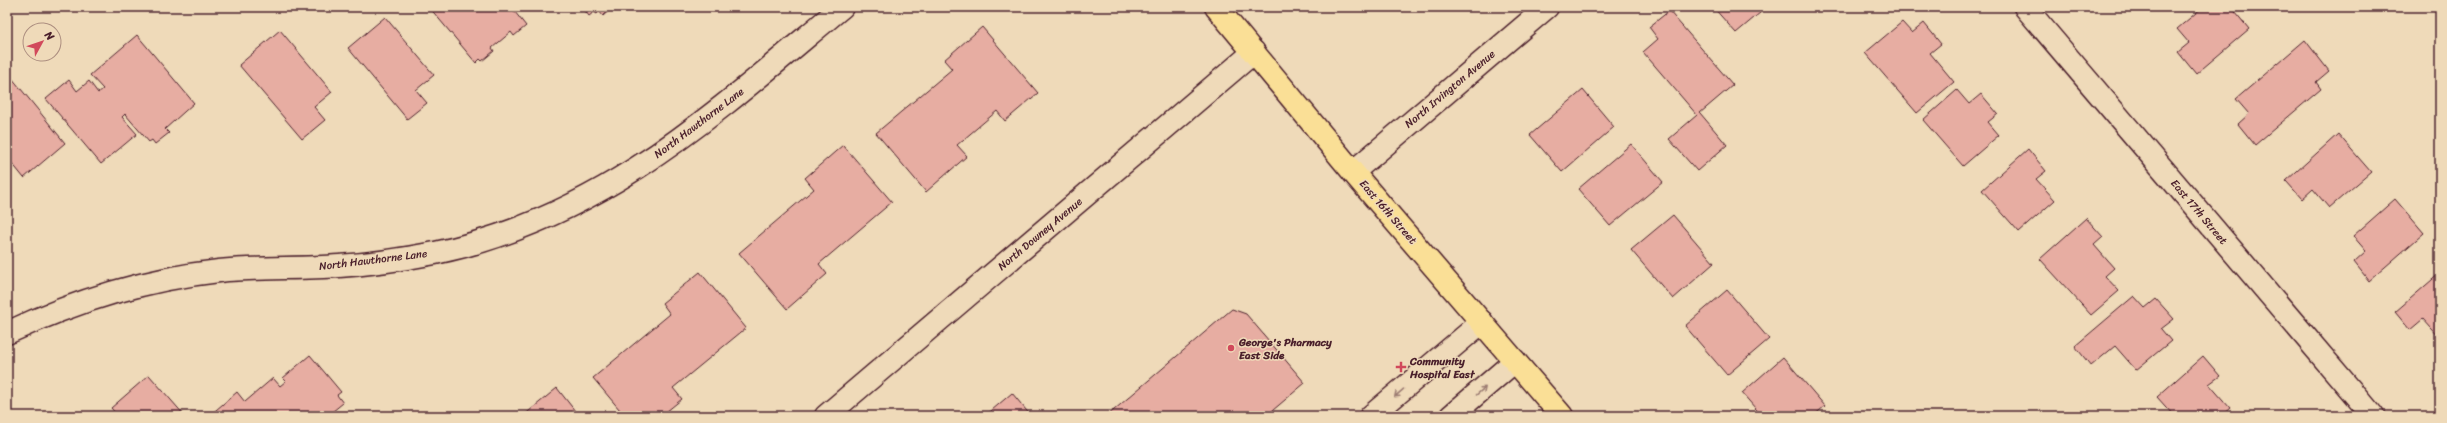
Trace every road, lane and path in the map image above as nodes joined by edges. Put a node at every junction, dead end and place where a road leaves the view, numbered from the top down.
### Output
1 (842, 7) edge
2 (1216, 7) edge
3 (1547, 7) edge
4 (2025, 7) edge
5 (1254, 52) junction
6 (1353, 172) junction
7 (1482, 322) junction
8 (7, 332) edge
9 (1515, 361) junction
10 (826, 416) edge
11 (1372, 416) edge
12 (1451, 416) edge
13 (1562, 416) edge
14 (2373, 416) edge

1 - 8 street, North Hawthorne Lane
2 - 5 main road, East 16th Street
3 - 6 street, North Irvington Avenue
4 - 14 street, East 17th Street
5 - 6 main road, East 16th Street
5 - 10 street, North Downey Avenue
6 - 7 main road, East 16th Street
7 - 9 main road, East 16th Street
7 -> 11 street
12 -> 9 street
9 - 13 main road, East 16th Street

